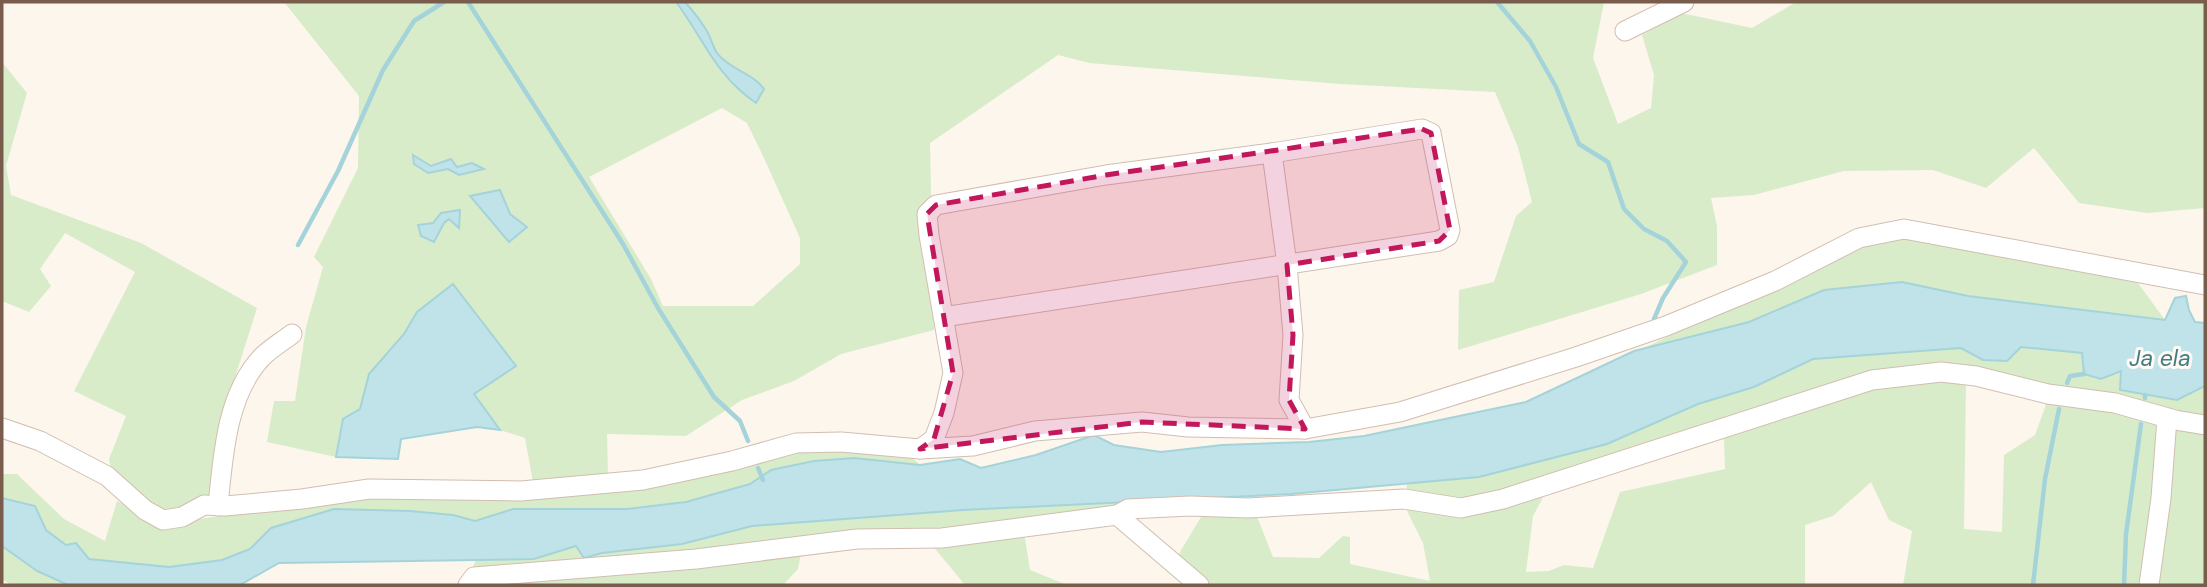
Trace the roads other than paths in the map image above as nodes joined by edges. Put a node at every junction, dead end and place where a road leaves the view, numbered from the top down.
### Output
1 (1684, 2) edge
2 (1625, 31) dead end
3 (1272, 153) junction
4 (1287, 265) junction
5 (2205, 285) edge
6 (943, 317) junction
7 (292, 334) dead end
8 (2168, 418) junction
9 (2205, 425) edge
10 (2, 428) edge
11 (1304, 429) junction
12 (920, 449) junction
13 (218, 506) junction
14 (1117, 515) junction
15 (468, 585) edge
16 (1199, 585) edge
17 (2149, 585) edge

1 - 2 street
3 - 4 street
3 - 4 street
3 - 6 street
4 - 6 street
4 - 11 street
5 - 11 street
6 - 12 street
7 - 13 street
8 - 9 street
8 - 14 street
8 - 17 street
10 - 13 street
11 - 12 street
12 - 13 street
14 - 15 street
14 - 16 street

